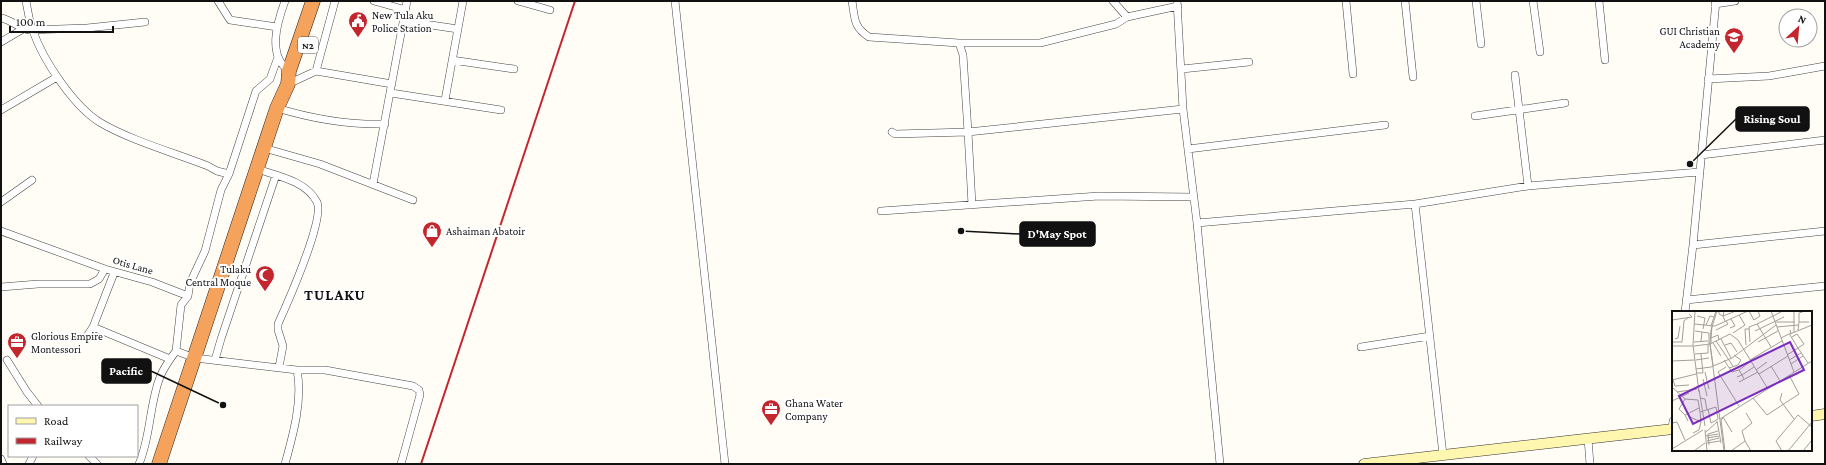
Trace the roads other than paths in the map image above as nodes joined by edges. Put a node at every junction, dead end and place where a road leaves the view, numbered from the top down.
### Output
1 (26, 1) edge
2 (218, 1) edge
3 (285, 1) edge
4 (314, 1) edge
5 (333, 1) edge
6 (374, 1) edge
7 (407, 1) edge
8 (463, 1) edge
9 (518, 1) edge
10 (675, 1) edge
11 (852, 1) edge
12 (1113, 1) edge
13 (1346, 1) edge
14 (1405, 1) edge
15 (1476, 1) edge
16 (1533, 1) edge
17 (1599, 1) edge
18 (1735, 1) edge
19 (1715, 3) edge
20 (1177, 4) edge
21 (406, 10) junction
22 (550, 10) dead end
23 (1127, 17) junction
24 (1, 18) edge
25 (404, 21) junction
26 (145, 22) dead end
27 (276, 27) junction
28 (23, 29) junction
29 (32, 30) junction
30 (458, 30) junction
31 (1, 42) edge
32 (959, 43) junction
33 (1481, 44) dead end
34 (1540, 52) dead end
35 (278, 57) junction
36 (452, 60) junction
37 (1605, 60) dead end
38 (1249, 62) dead end
39 (1825, 66) edge
40 (514, 69) dead end
41 (1182, 69) junction
42 (316, 71) junction
43 (1352, 74) dead end
44 (1515, 75) dead end
45 (57, 77) junction
46 (1413, 77) dead end
47 (288, 78) junction
48 (1708, 79) junction
49 (392, 84) junction
50 (391, 93) junction
51 (445, 100) junction
52 (1565, 103) dead end
53 (277, 108) junction
54 (1183, 109) junction
55 (1519, 109) junction
56 (1, 110) edge
57 (501, 110) dead end
58 (1475, 116) dead end
59 (385, 124) junction
60 (1385, 125) dead end
61 (892, 132) dead end
62 (968, 132) junction
63 (1825, 140) edge
64 (264, 148) junction
65 (1188, 148) junction
66 (1701, 154) junction
67 (257, 169) junction
68 (1699, 172) junction
69 (229, 174) junction
70 (276, 175) junction
71 (32, 180) dead end
72 (373, 184) junction
73 (1528, 186) junction
74 (1194, 197) junction
75 (413, 200) dead end
76 (1, 202) edge
77 (1414, 204) junction
78 (972, 205) junction
79 (882, 211) dead end
80 (1197, 223) junction
81 (1, 231) edge
82 (1825, 231) edge
83 (1693, 245) junction
84 (105, 269) junction
85 (114, 273) junction
86 (1825, 286) edge
87 (1, 287) edge
88 (188, 296) junction
89 (1686, 300) junction
90 (1684, 311) edge
91 (93, 327) junction
92 (87, 336) dead end
93 (1430, 336) junction
94 (1361, 347) dead end
95 (176, 351) junction
96 (195, 358) junction
97 (7, 360) dead end
98 (170, 360) junction
99 (216, 360) junction
100 (279, 367) junction
101 (297, 370) junction
102 (37, 405) edge
103 (1825, 414) edge
104 (1812, 416) edge
105 (1672, 426) edge
106 (1588, 439) junction
107 (1443, 455) junction
108 (1, 459) edge
109 (3, 464) edge
110 (139, 464) edge
111 (159, 464) edge
112 (285, 464) edge
113 (400, 464) edge
114 (725, 464) edge
115 (1220, 464) edge
116 (1364, 464) edge
117 (1590, 464) edge

1 - 29 street
2 - 27 street
3 - 27 street
4 - 47 highway, N2
5 - 42 street
6 - 21 street
7 - 21 street
8 - 30 street
9 - 22 street
10 - 114 street
11 - 32 street
12 - 23 street
13 - 43 street
14 - 46 street
15 - 33 street
16 - 34 street
17 - 37 street
18 - 19 street
19 - 48 street
20 - 23 street
20 - 41 street
21 - 25 street
23 - 32 street
24 - 28 street
25 - 30 street
25 - 49 street
26 - 29 street
27 - 35 street
28 - 29 street
28 - 31 street
29 - 45 street
30 - 36 street
32 - 62 street
35 - 47 street
35 - 69 street
36 - 40 street
36 - 51 street
38 - 41 street
39 - 48 street
41 - 54 street
42 - 47 street
42 - 49 street
44 - 55 street
45 - 56 street
45 - 69 street
47 - 53 highway, N2
48 - 66 street
49 - 50 street
50 - 51 street
50 - 59 street
51 - 57 street
52 - 55 street
53 - 59 street
53 - 64 highway, N2
54 - 62 street
54 - 65 street
55 - 58 street
55 - 73 street
59 - 72 street
60 - 65 street
61 - 62 street
62 - 78 street
63 - 66 street
64 - 67 highway, N2
64 - 72 street
65 - 74 street
66 - 68 street
67 - 70 street
67 - 96 highway, N2
68 - 73 street
68 - 83 street
69 - 88 street
70 - 99 street
70 - 100 street
71 - 76 street
72 - 75 street
73 - 77 street
74 - 78 street
74 - 80 street
77 - 80 street
77 - 93 street
78 - 79 street
80 - 115 street
81 - 84 street
82 - 83 street
83 - 89 street
84 - 85 street, Otis Lane
84 - 87 street, Otis Lane
85 - 88 street, Otis Lane
85 - 91 street
86 - 89 street
88 - 95 street
89 - 90 street
91 - 92 street
91 - 98 street
93 - 94 street
93 - 107 street
95 - 96 street
95 - 98 street
96 - 99 street
96 - 111 highway, N2
97 - 102 street
98 - 110 street
99 - 100 street
100 - 101 street
101 - 112 street
101 - 113 street
103 - 104 street
105 - 106 street
106 - 107 street
106 - 117 street
107 - 116 street
108 - 109 street

